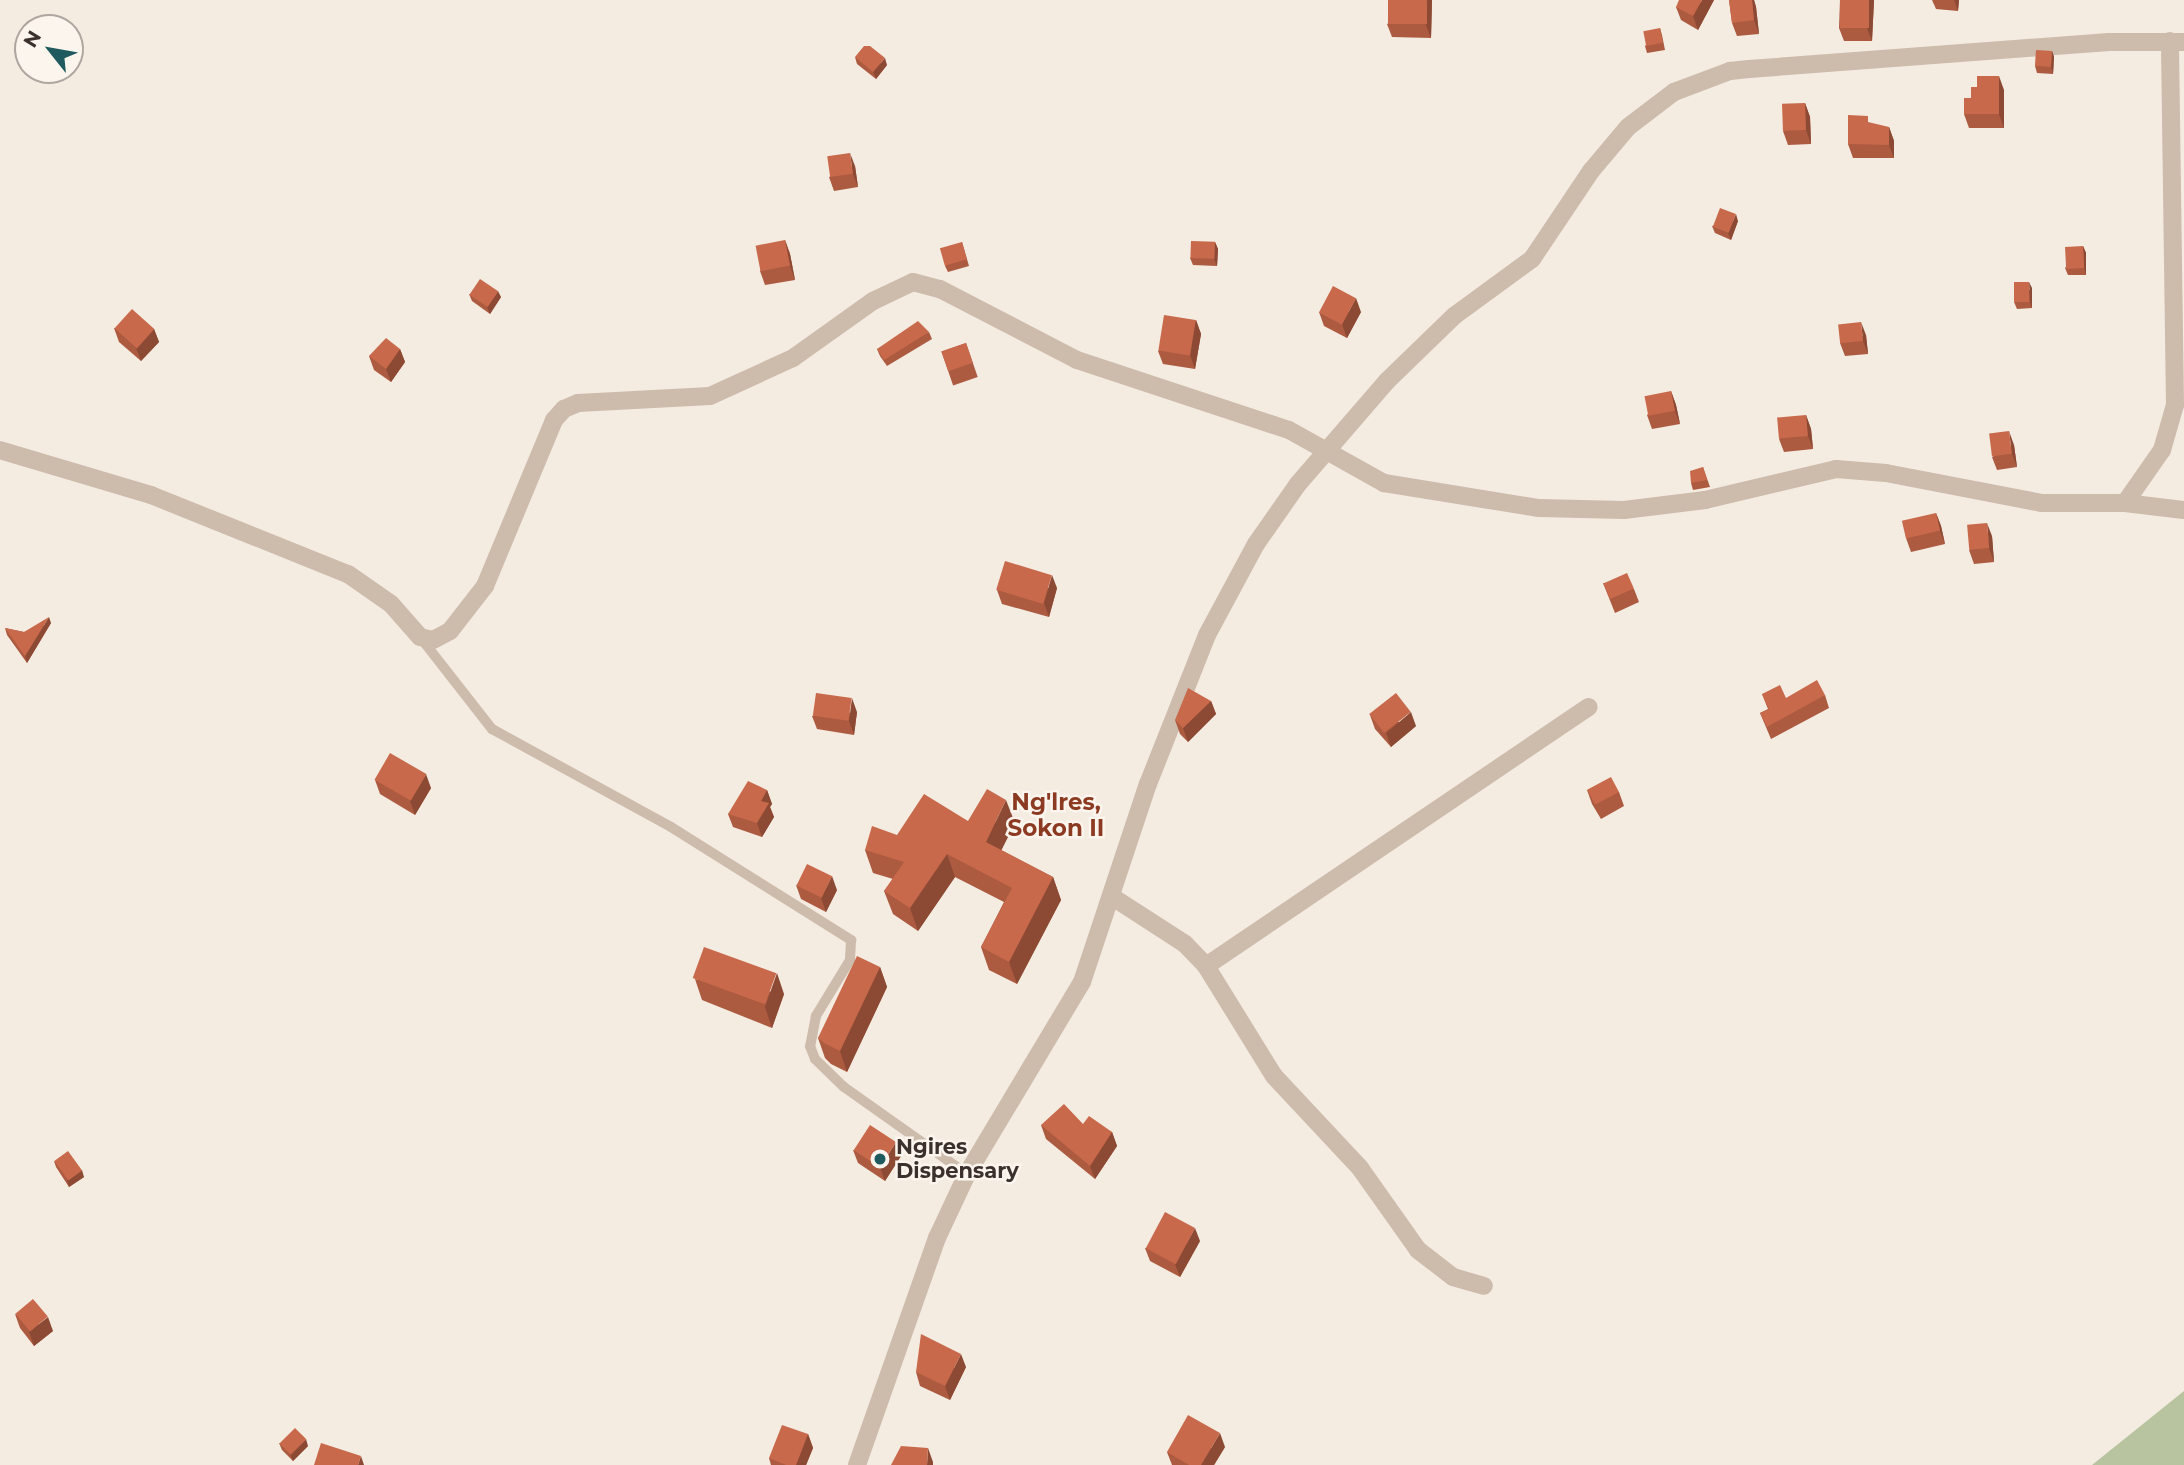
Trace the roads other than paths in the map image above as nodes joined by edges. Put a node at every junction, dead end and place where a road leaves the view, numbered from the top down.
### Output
1 (2177, 41) edge
2 (1327, 449) junction
3 (0, 450) edge
4 (2125, 503) junction
5 (2184, 510) edge
6 (420, 637) junction
7 (1589, 708) dead end
8 (1114, 898) junction
9 (1206, 967) junction
10 (967, 1174) junction
11 (1484, 1286) dead end
12 (857, 1465) edge

1 - 2 street
1 - 4 street
2 - 4 street
2 - 6 street
2 - 8 street
3 - 6 street
4 - 5 street
6 - 10 lane
7 - 9 street
8 - 9 street
8 - 10 street
9 - 11 street
10 - 12 street

